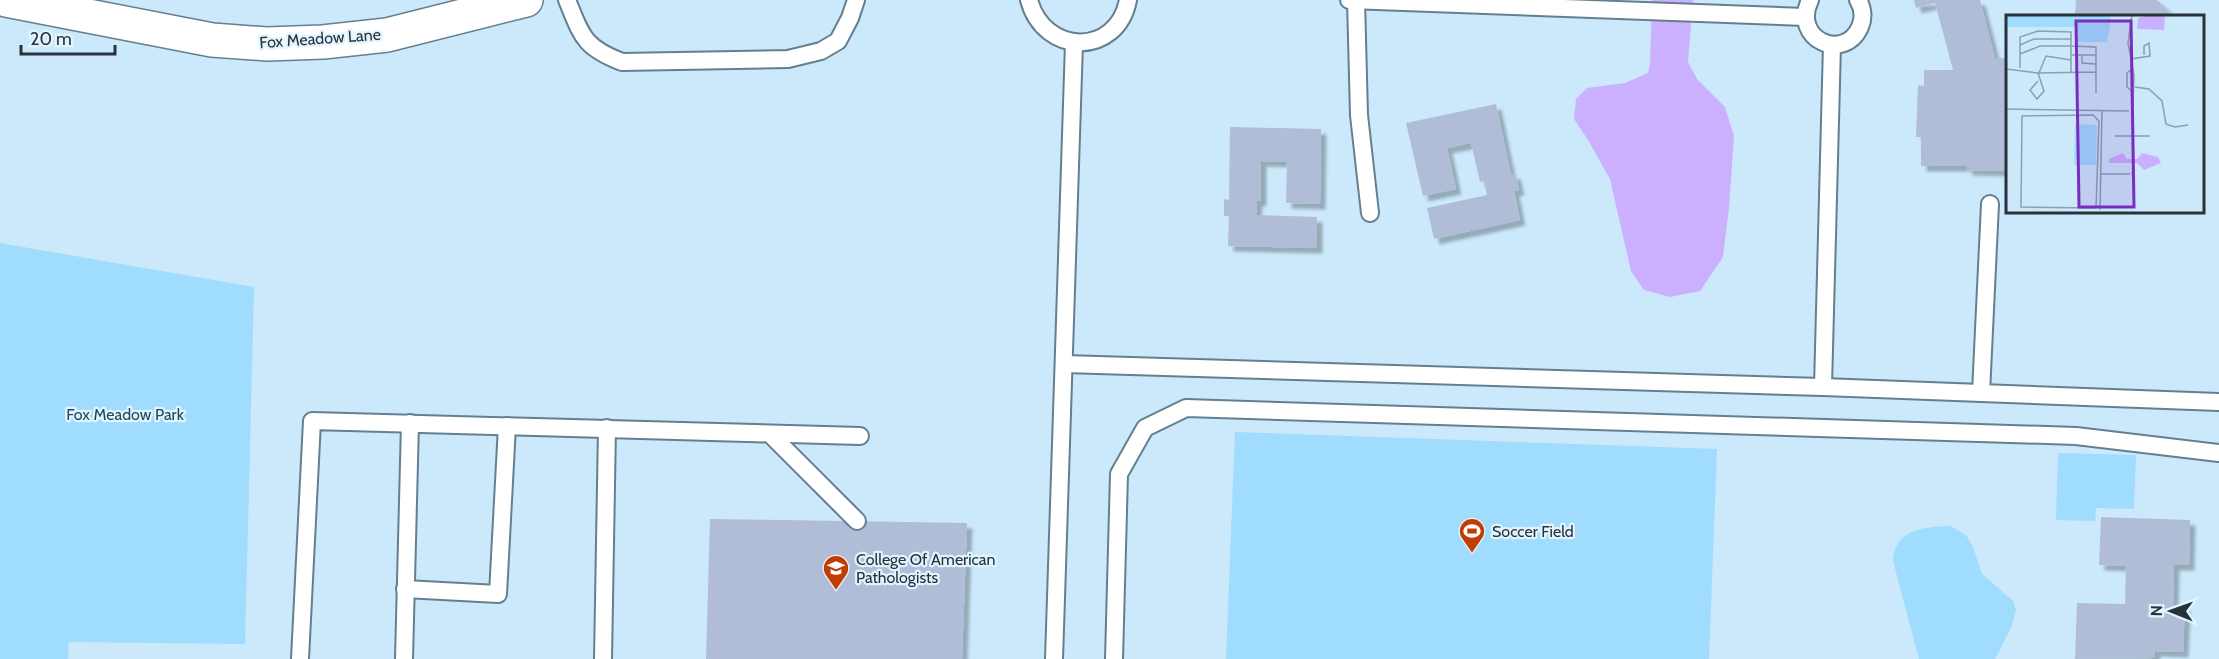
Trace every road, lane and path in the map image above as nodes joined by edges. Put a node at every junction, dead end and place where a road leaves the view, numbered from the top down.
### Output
1 (6, 0) edge
2 (526, 0) edge
3 (567, 0) edge
4 (856, 0) edge
5 (1029, 0) edge
6 (1128, 0) edge
7 (1349, 0) edge
8 (1356, 0) edge
9 (1810, 0) edge
10 (1858, 0) edge
11 (458, 8) edge
12 (1805, 17) junction
13 (1074, 43) junction
14 (1832, 45) junction
15 (1990, 204) dead end
16 (1370, 213) dead end
17 (1064, 364) junction
18 (1823, 387) junction
19 (1981, 393) junction
20 (2219, 402) edge
21 (410, 423) junction
22 (507, 426) junction
23 (607, 428) junction
24 (770, 434) junction
25 (860, 436) dead end
26 (2219, 453) edge
27 (857, 521) dead end
28 (405, 589) junction
29 (300, 659) edge
30 (404, 659) edge
31 (603, 659) edge
32 (1054, 659) edge
33 (1114, 659) edge

1 - 11 street, Fox Meadow Lane
2 - 11 street, Fox Meadow Lane
3 - 4 lane
5 - 13 lane
6 - 13 lane
7 - 8 lane
8 - 12 lane
8 - 16 lane
9 - 12 lane
10 - 14 lane
12 - 14 lane
13 - 17 lane
14 - 18 lane
15 - 19 lane
17 - 18 lane
17 - 32 lane
18 - 19 lane
19 - 20 lane
21 - 22 lane
21 - 28 lane
21 - 29 lane
22 - 23 lane
22 - 28 lane
23 - 24 lane
23 - 31 lane
24 - 25 lane
24 - 27 lane
26 - 33 lane
28 - 30 lane

